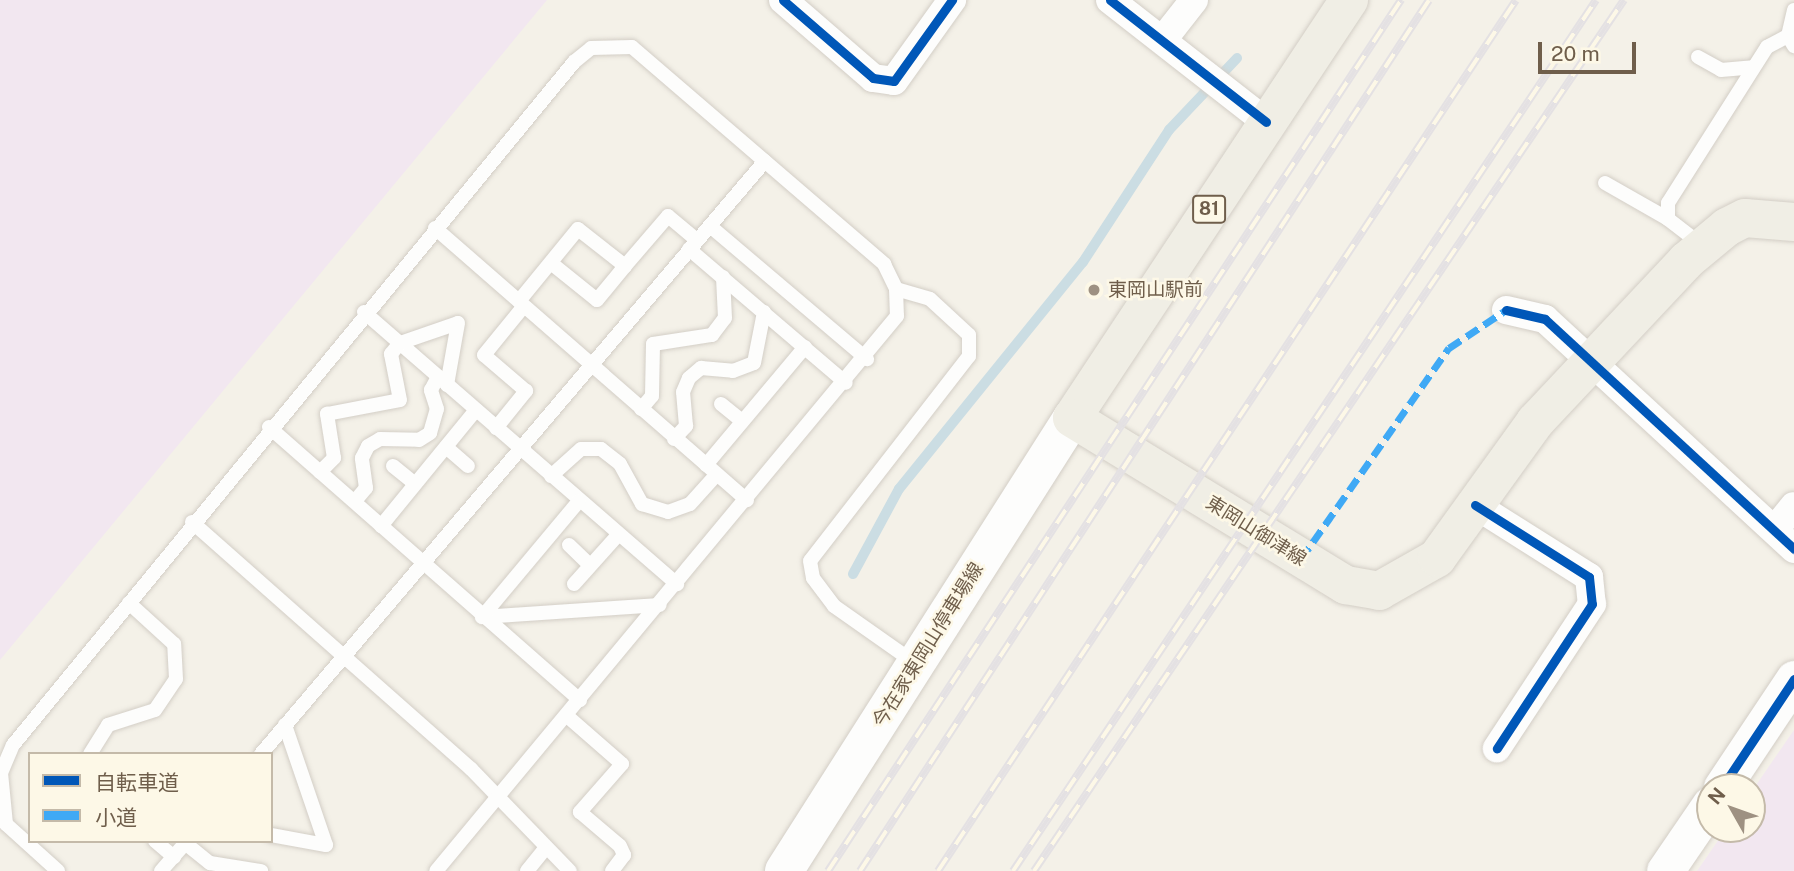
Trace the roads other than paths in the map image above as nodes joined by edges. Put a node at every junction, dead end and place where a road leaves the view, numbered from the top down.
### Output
1 (783, 0) edge
2 (952, 0) edge
3 (1110, 0) edge
4 (1194, 0) edge
5 (1349, 0) edge
6 (1794, 10) edge
7 (1165, 37) junction
8 (1791, 41) edge
9 (1698, 57) dead end
10 (1753, 66) junction
11 (1266, 122) junction
12 (765, 161) junction
13 (1605, 183) dead end
14 (1668, 219) junction
15 (1794, 222) edge
16 (709, 226) junction
17 (435, 228) junction
18 (693, 245) junction
19 (1704, 247) junction
20 (551, 263) junction
21 (625, 266) junction
22 (723, 277) junction
23 (896, 289) junction
24 (522, 304) junction
25 (1506, 310) dead end
26 (365, 312) junction
27 (765, 312) junction
28 (400, 343) junction
29 (805, 347) junction
30 (867, 359) junction
31 (1595, 363) junction
32 (592, 365) junction
33 (442, 381) junction
34 (846, 383) junction
35 (722, 404) dead end
36 (641, 408) junction
37 (476, 410) junction
38 (1072, 418) junction
39 (742, 421) junction
40 (269, 428) junction
41 (496, 428) junction
42 (674, 439) junction
43 (446, 447) junction
44 (520, 449) junction
45 (393, 466) dead end
46 (468, 467) dead end
47 (711, 470) junction
48 (320, 472) junction
49 (551, 476) junction
50 (415, 484) junction
51 (747, 500) junction
52 (355, 501) junction
53 (579, 501) junction
54 (1475, 505) junction
55 (1794, 506) edge
56 (192, 522) junction
57 (381, 526) junction
58 (618, 535) junction
59 (1785, 538) edge
60 (569, 545) dead end
61 (422, 565) junction
62 (590, 565) junction
63 (574, 584) dead end
64 (677, 584) junction
65 (129, 603) junction
66 (660, 605) junction
67 (482, 617) junction
68 (343, 656) junction
69 (916, 664) junction
70 (1794, 679) edge
71 (580, 700) junction
72 (566, 716) junction
73 (285, 725) junction
74 (1497, 748) dead end
75 (91, 752) edge
76 (263, 752) edge
77 (1731, 773) edge
78 (499, 795) junction
79 (1696, 826) edge
80 (273, 835) edge
81 (157, 843) edge
82 (185, 843) edge
83 (187, 843) edge
84 (544, 850) junction
85 (174, 857) junction
86 (206, 867) edge
87 (58, 871) edge
88 (161, 871) edge
89 (261, 871) edge
90 (436, 871) edge
91 (527, 871) edge
92 (570, 871) edge
93 (612, 871) edge
94 (784, 871) edge
95 (1665, 871) edge

1 - 2 street
3 - 7 street
4 - 7 street
5 - 11 main road, 81
6 - 8 lane
7 - 11 street
8 - 10 lane
9 - 10 lane
10 - 14 lane
11 - 38 main road, 81
12 - 16 lane
12 - 17 lane
12 - 23 lane
13 - 14 lane
14 - 19 lane
15 - 19 main road, 東岡山御津線
16 - 18 lane
16 - 30 lane
17 - 24 lane
17 - 26 lane
18 - 21 lane
18 - 22 lane
18 - 32 lane
19 - 31 main road, 東岡山御津線
20 - 21 lane
20 - 21 lane
20 - 24 lane
22 - 27 lane
22 - 36 lane
23 - 30 lane
23 - 69 lane
24 - 32 lane
24 - 41 lane
25 - 31 street
26 - 28 lane
26 - 40 lane
27 - 29 lane
27 - 42 lane
28 - 33 lane
28 - 33 lane
28 - 48 lane
29 - 34 lane
29 - 39 lane
30 - 34 lane
31 - 54 main road, 東岡山御津線
31 - 59 street
32 - 36 lane
32 - 44 lane
33 - 37 lane
33 - 52 lane
34 - 51 lane
35 - 39 lane
36 - 42 lane
37 - 41 lane
37 - 43 lane
38 - 54 main road, 東岡山御津線
38 - 69 main road, 今在家東岡山停車場線
39 - 47 lane
40 - 48 lane
40 - 56 lane
41 - 44 lane
42 - 47 lane
43 - 46 lane
43 - 50 lane
44 - 49 lane
44 - 61 lane
45 - 50 lane
47 - 49 lane
47 - 51 lane
48 - 52 lane
49 - 53 lane
50 - 57 lane
51 - 64 lane
52 - 57 lane
53 - 58 lane
53 - 67 lane
54 - 74 street
55 - 59 street
56 - 65 lane
56 - 68 lane
57 - 61 lane
58 - 62 lane
58 - 64 lane
60 - 62 lane
61 - 67 lane
61 - 68 lane
62 - 63 lane
64 - 66 lane
65 - 75 lane
65 - 87 lane
66 - 67 lane
66 - 71 lane
67 - 71 lane
68 - 73 lane
68 - 78 lane
69 - 94 main road, 今在家東岡山停車場線
70 - 77 street
71 - 72 lane
72 - 78 lane
72 - 93 lane
73 - 76 lane
73 - 80 lane
78 - 84 lane
78 - 90 lane
79 - 95 street
81 - 85 lane
82 - 85 lane
83 - 86 lane
84 - 91 lane
84 - 92 lane
85 - 88 lane
86 - 89 lane

